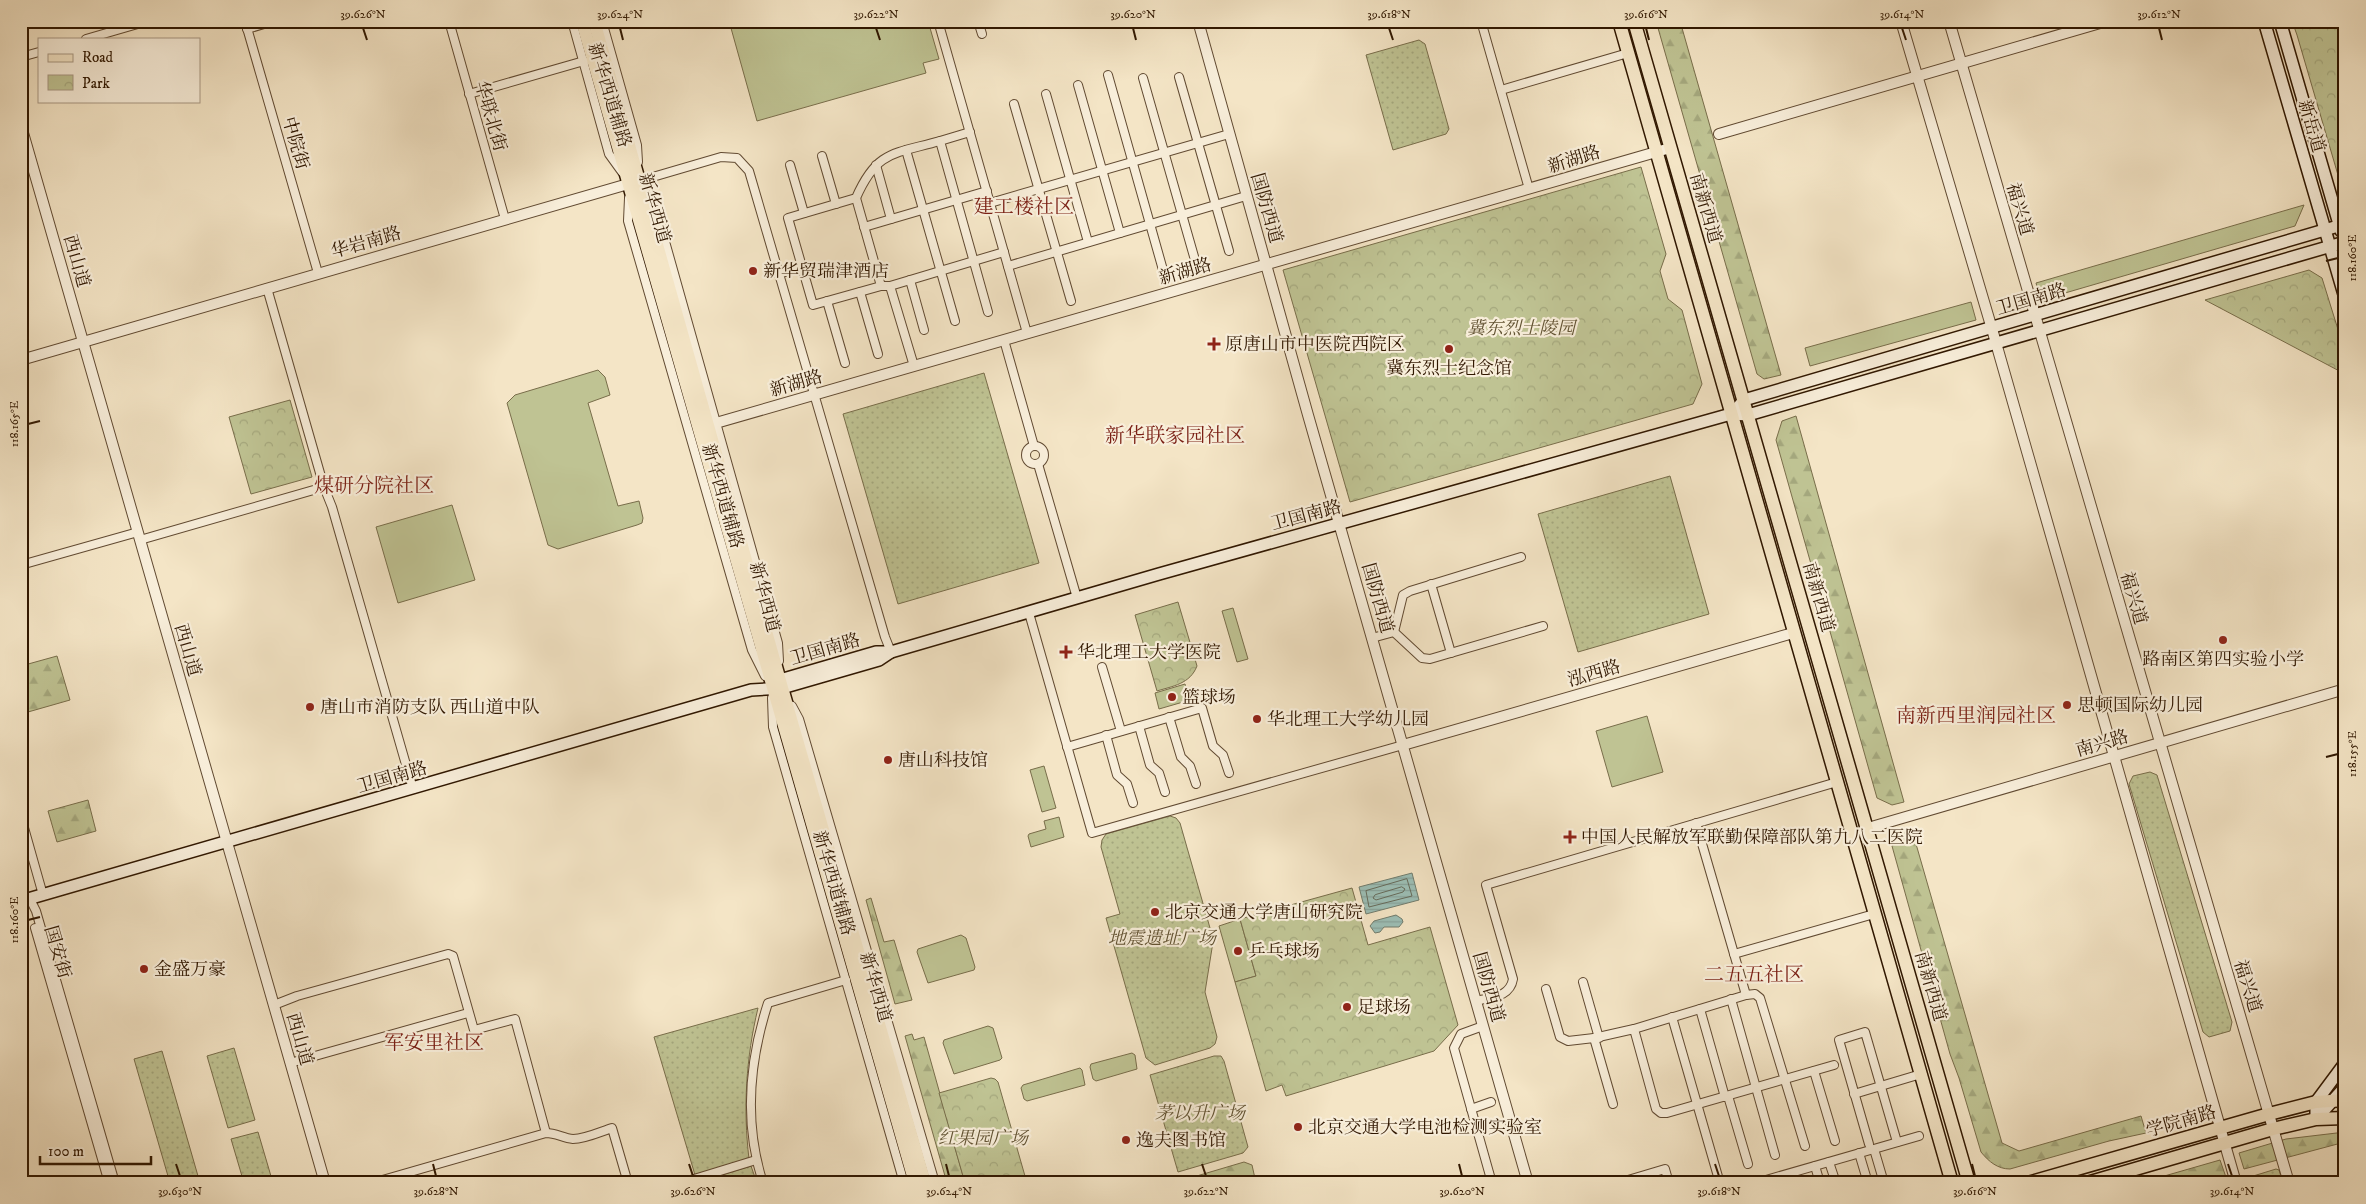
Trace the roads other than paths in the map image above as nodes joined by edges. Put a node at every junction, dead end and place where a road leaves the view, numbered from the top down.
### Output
1 (148, 21) edge
2 (274, 21) edge
3 (449, 21) edge
4 (572, 21) edge
5 (582, 21) edge
6 (594, 21) edge
7 (602, 21) edge
8 (938, 21) edge
9 (978, 21) edge
10 (1198, 21) edge
11 (1481, 21) edge
12 (1619, 21) edge
13 (1634, 21) edge
14 (1901, 21) edge
15 (1949, 21) edge
16 (2107, 21) edge
17 (2264, 21) edge
18 (2280, 21) edge
19 (246, 25) edge
20 (982, 34) dead end
21 (89, 38) edge
22 (38, 52) edge
23 (1628, 53) junction
24 (21, 57) edge
25 (584, 61) junction
26 (1961, 64) junction
27 (1108, 75) dead end
28 (1917, 76) junction
29 (1179, 77) dead end
30 (1143, 78) dead end
31 (1078, 85) dead end
32 (1501, 90) junction
33 (470, 94) junction
34 (1046, 94) dead end
35 (1014, 104) dead end
36 (21, 126) edge
37 (970, 132) junction
38 (1229, 134) junction
39 (1719, 134) dead end
40 (940, 141) junction
41 (1198, 142) junction
42 (1670, 148) junction
43 (906, 150) junction
44 (1656, 151) junction
45 (1164, 152) junction
46 (822, 156) dead end
47 (1132, 162) junction
48 (790, 165) dead end
49 (876, 165) junction
50 (1102, 170) junction
51 (1070, 180) junction
52 (635, 182) junction
53 (1039, 189) junction
54 (1529, 189) junction
55 (987, 191) junction
56 (1246, 196) junction
57 (856, 198) junction
58 (957, 200) junction
59 (990, 203) junction
60 (836, 204) junction
61 (1215, 205) junction
62 (924, 210) junction
63 (804, 213) junction
64 (1182, 215) junction
65 (505, 219) junction
66 (891, 219) junction
67 (1150, 224) junction
68 (2342, 225) edge
69 (864, 227) junction
70 (2324, 231) junction
71 (1120, 233) junction
72 (1088, 242) junction
73 (2344, 243) edge
74 (2330, 246) junction
75 (1057, 251) junction
76 (1004, 252) junction
77 (1229, 252) dead end
78 (1195, 260) dead end
79 (974, 261) junction
80 (1266, 265) junction
81 (1008, 266) junction
82 (802, 267) junction
83 (1163, 270) dead end
84 (941, 271) junction
85 (318, 274) junction
86 (778, 274) junction
87 (910, 280) junction
88 (881, 286) junction
89 (890, 286) junction
90 (267, 288) junction
91 (860, 292) junction
92 (2345, 298) edge
93 (1072, 301) dead end
94 (827, 302) junction
95 (988, 312) dead end
96 (2035, 317) junction
97 (956, 321) dead end
98 (1992, 328) junction
99 (924, 330) dead end
100 (2039, 331) junction
101 (1027, 333) junction
102 (1004, 340) junction
103 (83, 342) junction
104 (1996, 343) junction
105 (878, 354) dead end
106 (21, 360) edge
107 (845, 363) dead end
108 (914, 366) junction
109 (812, 395) junction
110 (1744, 400) junction
111 (1731, 414) junction
112 (1748, 415) junction
113 (712, 424) junction
114 (1034, 446) junction
115 (1038, 464) junction
116 (324, 488) junction
117 (1339, 524) junction
118 (139, 536) junction
119 (1521, 558) dead end
120 (21, 565) edge
121 (1431, 584) junction
122 (1077, 598) junction
123 (1029, 613) junction
124 (1543, 626) dead end
125 (1394, 632) junction
126 (1794, 634) junction
127 (1372, 638) junction
128 (891, 652) junction
129 (1451, 653) junction
130 (1102, 667) dead end
131 (778, 685) junction
132 (2345, 689) edge
133 (1169, 717) junction
134 (1139, 726) junction
135 (1121, 731) junction
136 (1106, 735) junction
137 (2159, 743) junction
138 (1403, 745) junction
139 (1067, 747) junction
140 (2114, 756) junction
141 (1229, 773) dead end
142 (1837, 782) junction
143 (1196, 784) dead end
144 (414, 789) junction
145 (1165, 792) dead end
146 (1133, 803) dead end
147 (21, 817) edge
148 (1696, 823) junction
149 (1868, 828) junction
150 (227, 842) junction
151 (43, 895) junction
152 (26, 900) edge
153 (1874, 914) junction
154 (1734, 954) junction
155 (846, 980) junction
156 (1583, 982) dead end
157 (1546, 989) dead end
158 (1746, 995) junction
159 (1731, 1000) junction
160 (1476, 1001) junction
161 (274, 1005) junction
162 (1700, 1009) junction
163 (468, 1013) junction
164 (1672, 1017) junction
165 (1483, 1026) junction
166 (1634, 1029) junction
167 (1596, 1038) junction
168 (290, 1063) junction
169 (2345, 1063) edge
170 (1834, 1065) dead end
171 (1814, 1070) junction
172 (1921, 1074) junction
173 (1785, 1079) junction
174 (1881, 1086) junction
175 (1756, 1087) junction
176 (2345, 1087) edge
177 (1854, 1094) junction
178 (1726, 1096) junction
179 (2340, 1099) edge
180 (1492, 1102) dead end
181 (2316, 1102) junction
182 (1613, 1104) dead end
183 (1698, 1104) junction
184 (1471, 1109) junction
185 (2269, 1114) junction
186 (2345, 1118) edge
187 (2316, 1119) junction
188 (2221, 1128) junction
189 (2273, 1129) junction
190 (546, 1133) junction
191 (1919, 1136) dead end
192 (1835, 1141) dead end
193 (1897, 1142) junction
194 (2225, 1142) junction
195 (1805, 1146) dead end
196 (1872, 1146) junction
197 (1859, 1153) junction
198 (1775, 1155) dead end
199 (756, 1160) junction
200 (1830, 1162) junction
201 (1748, 1164) dead end
202 (1815, 1166) junction
203 (1783, 1179) edge
204 (1719, 1180) dead end
205 (109, 1183) edge
206 (115, 1183) edge
207 (325, 1183) edge
208 (372, 1183) edge
209 (628, 1183) edge
210 (681, 1183) edge
211 (763, 1183) edge
212 (904, 1183) edge
213 (915, 1183) edge
214 (925, 1183) edge
215 (934, 1183) edge
216 (1492, 1183) edge
217 (1528, 1183) edge
218 (1618, 1183) edge
219 (1669, 1183) edge
220 (1766, 1183) edge
221 (1820, 1183) edge
222 (1836, 1183) edge
223 (1868, 1183) edge
224 (1884, 1183) edge
225 (1952, 1183) edge
226 (1969, 1183) edge
227 (2028, 1183) edge
228 (2088, 1183) edge
229 (2236, 1183) edge
230 (2289, 1183) edge

1 - 21 street
2 - 19 street
3 - 33 street, 华联北街
4 - 25 street, 新华西道辅路
5 - 52 main road, 新华西道
6 - 52 main road, 新华西道
7 - 52 street, 新华西道辅路
8 - 37 street
9 - 20 street
10 - 38 street, 国防西道
11 - 32 street
12 - 23 main road, 南新西道
13 - 42 main road, 南新西道
14 - 28 street
15 - 26 street, 福兴道
16 - 26 street
17 - 70 main road, 新岳道
18 - 68 main road, 新岳道
19 - 85 street, 中院街
22 - 24 street
23 - 32 street
23 - 44 main road, 南新西道
25 - 33 street
25 - 52 street, 新华西道辅路
26 - 28 street
26 - 96 street, 福兴道
27 - 47 street
28 - 39 street
28 - 98 street
29 - 41 street
30 - 45 street
31 - 50 street
32 - 54 street
33 - 65 street, 华联北街
34 - 51 street
35 - 53 street
36 - 103 street, 西山道
37 - 40 street
37 - 55 street
38 - 41 street
38 - 56 street, 国防西道
40 - 43 street
40 - 58 street
41 - 45 street
41 - 61 street
42 - 44 street, 新湖路
42 - 110 main road, 南新西道
43 - 49 street
43 - 62 street
44 - 54 street, 新湖路
44 - 111 main road, 南新西道
45 - 47 street
45 - 64 street
46 - 60 street
47 - 50 street
47 - 67 street
48 - 63 street
49 - 57 street
49 - 66 street
50 - 51 street
50 - 71 street
51 - 53 street
51 - 72 street
52 - 65 street, 华岩南路
52 - 86 street, 华岩南路
52 - 113 main road, 新华西道
52 - 131 main road, 新华西道
53 - 59 street
53 - 75 street
54 - 80 street, 新湖路
55 - 58 street
55 - 59 street
56 - 61 street
56 - 80 street, 国防西道
57 - 60 street
57 - 69 street
58 - 62 street
58 - 79 street
59 - 76 street
60 - 63 street
61 - 64 street
61 - 77 street
62 - 66 street
62 - 84 street
63 - 82 street
64 - 67 street
64 - 78 street
65 - 85 street, 华岩南路
66 - 69 street
67 - 71 street
67 - 83 street
68 - 70 main road, 卫国南路
68 - 73 main road, 新岳道
69 - 88 street
70 - 74 main road, 新岳道
70 - 96 main road, 卫国南路
71 - 72 street
72 - 75 street
73 - 74 main road, 卫国南路
74 - 92 main road, 新岳道
74 - 100 main road, 卫国南路
75 - 81 street
75 - 93 street
76 - 79 street
76 - 81 street
79 - 84 street
79 - 95 street
80 - 101 street, 新湖路
80 - 117 street, 国防西道
81 - 101 street
82 - 86 street
82 - 94 street
84 - 87 street
84 - 97 street
85 - 90 street, 华岩南路
86 - 109 street
87 - 89 street
87 - 99 street
88 - 89 street
88 - 91 street
89 - 108 street
90 - 103 street, 华岩南路
90 - 116 street
91 - 94 street
91 - 105 street
94 - 107 street
96 - 98 main road, 卫国南路
96 - 100 street, 福兴道
98 - 104 street
98 - 110 main road, 卫国南路
100 - 104 main road, 卫国南路
100 - 137 street, 福兴道
101 - 102 street, 新湖路
102 - 108 street, 新湖路
102 - 114 street
103 - 106 street, 华岩南路
103 - 118 street, 西山道
104 - 112 main road, 卫国南路
104 - 140 street
108 - 109 street, 新湖路
109 - 113 street, 新湖路
109 - 128 street
110 - 111 main road
110 - 112 main road, 南新西道
111 - 112 main road, 卫国南路
111 - 117 main road, 卫国南路
111 - 126 main road, 南新西道
112 - 149 main road, 南新西道
113 - 131 main road, 新华西道
114 - 115 street
114 - 115 street
115 - 122 street
116 - 118 street
116 - 144 street
117 - 122 main road, 卫国南路
117 - 127 street, 国防西道
118 - 120 street
118 - 150 street, 西山道
119 - 121 street
121 - 125 street
121 - 129 street
122 - 123 main road, 卫国南路
123 - 128 main road, 卫国南路
123 - 139 street
124 - 129 street
125 - 127 street
125 - 129 street
126 - 138 street, 泓西路
126 - 142 main road, 南新西道
127 - 138 street, 国防西道
128 - 131 main road, 卫国南路
130 - 135 street
131 - 144 main road, 卫国南路
131 - 155 street, 新华西道辅路
131 - 213 main road, 新华西道
131 - 214 main road, 新华西道
131 - 215 street, 新华西道辅路
132 - 137 street, 南兴路
133 - 134 street
133 - 141 street
133 - 143 street
134 - 135 street
134 - 145 street
135 - 136 street
136 - 139 street
136 - 146 street
137 - 140 street, 南兴路
137 - 185 street, 福兴道
138 - 139 street
138 - 160 street, 国防西道
140 - 149 street, 南兴路
140 - 188 street
142 - 148 street
142 - 153 main road, 南新西道
144 - 150 main road, 卫国南路
147 - 151 street
148 - 154 street
148 - 160 street
149 - 226 main road, 南新西道
150 - 151 main road, 卫国南路
150 - 161 street, 西山道
151 - 152 main road, 卫国南路
152 - 205 street, 国安街
152 - 206 street, 国安街
153 - 154 street
153 - 172 main road, 南新西道
154 - 158 street
155 - 199 street
155 - 212 street, 新华西道辅路
156 - 167 street
157 - 167 street
158 - 159 street
158 - 173 street
159 - 162 street
159 - 175 street
160 - 165 street, 国防西道
161 - 163 street
161 - 168 street, 西山道
162 - 164 street
162 - 178 street
163 - 168 street
163 - 190 street
164 - 166 street
164 - 183 street
165 - 184 street
165 - 217 street, 国防西道
166 - 167 street
166 - 183 street
167 - 182 street
168 - 207 street, 西山道
169 - 181 main road
170 - 171 street
171 - 173 street
171 - 192 street
172 - 174 street
172 - 225 main road, 南新西道
173 - 175 street
173 - 195 street
174 - 177 street
174 - 177 street
174 - 193 street
175 - 178 street
175 - 198 street
176 - 179 main road
177 - 196 street
178 - 183 street
178 - 201 street
179 - 181 main road, 学院南路
179 - 187 main road
180 - 184 street
181 - 185 main road, 学院南路
181 - 187 main road
183 - 204 street
184 - 216 street
185 - 188 main road, 学院南路
185 - 189 street, 福兴道
186 - 187 main road, 学院南路
187 - 189 main road, 学院南路
188 - 194 street
188 - 227 main road, 学院南路
189 - 194 main road, 学院南路
189 - 230 street, 福兴道
190 - 208 street
190 - 209 street
191 - 193 street
193 - 196 street
194 - 228 main road, 学院南路
194 - 229 street
196 - 197 street
196 - 224 street
197 - 200 street
197 - 223 street
199 - 210 street
199 - 211 street
200 - 202 street
200 - 222 street
202 - 203 street
202 - 221 street
203 - 220 street
218 - 219 street

